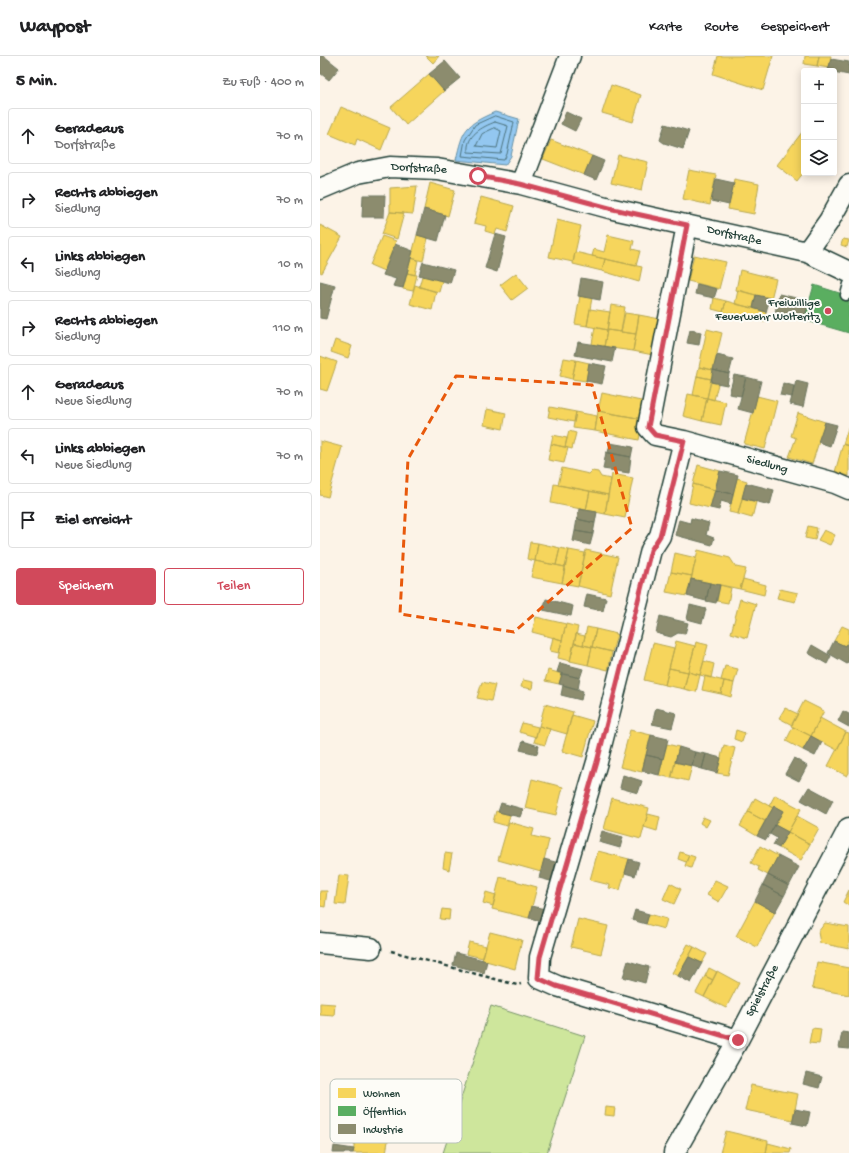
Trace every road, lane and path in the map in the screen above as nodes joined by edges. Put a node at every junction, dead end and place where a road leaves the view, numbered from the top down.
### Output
1 (570, 56) edge
2 (520, 184) junction
3 (849, 185) edge
4 (320, 189) edge
5 (687, 225) junction
6 (807, 252) junction
7 (849, 272) edge
8 (849, 284) edge
9 (846, 295) dead end
10 (684, 441) junction
11 (849, 489) edge
12 (849, 828) edge
13 (320, 943) edge
14 (371, 948) joint
15 (538, 978) junction
16 (738, 1040) junction
17 (674, 1153) edge

1 - 2 street
2 - 4 street, Dorfstraße
2 - 5 street, Dorfstraße
3 - 6 street
5 - 6 street, Dorfstraße
5 - 10 street, Siedlung
6 - 7 street, Dorfstraße
8 - 9 lane
10 - 11 street, Siedlung
10 - 15 street
12 - 16 street, Spielstraße
13 - 14 street
14 - 15 path
15 - 16 street
16 - 17 street, Spielstraße

